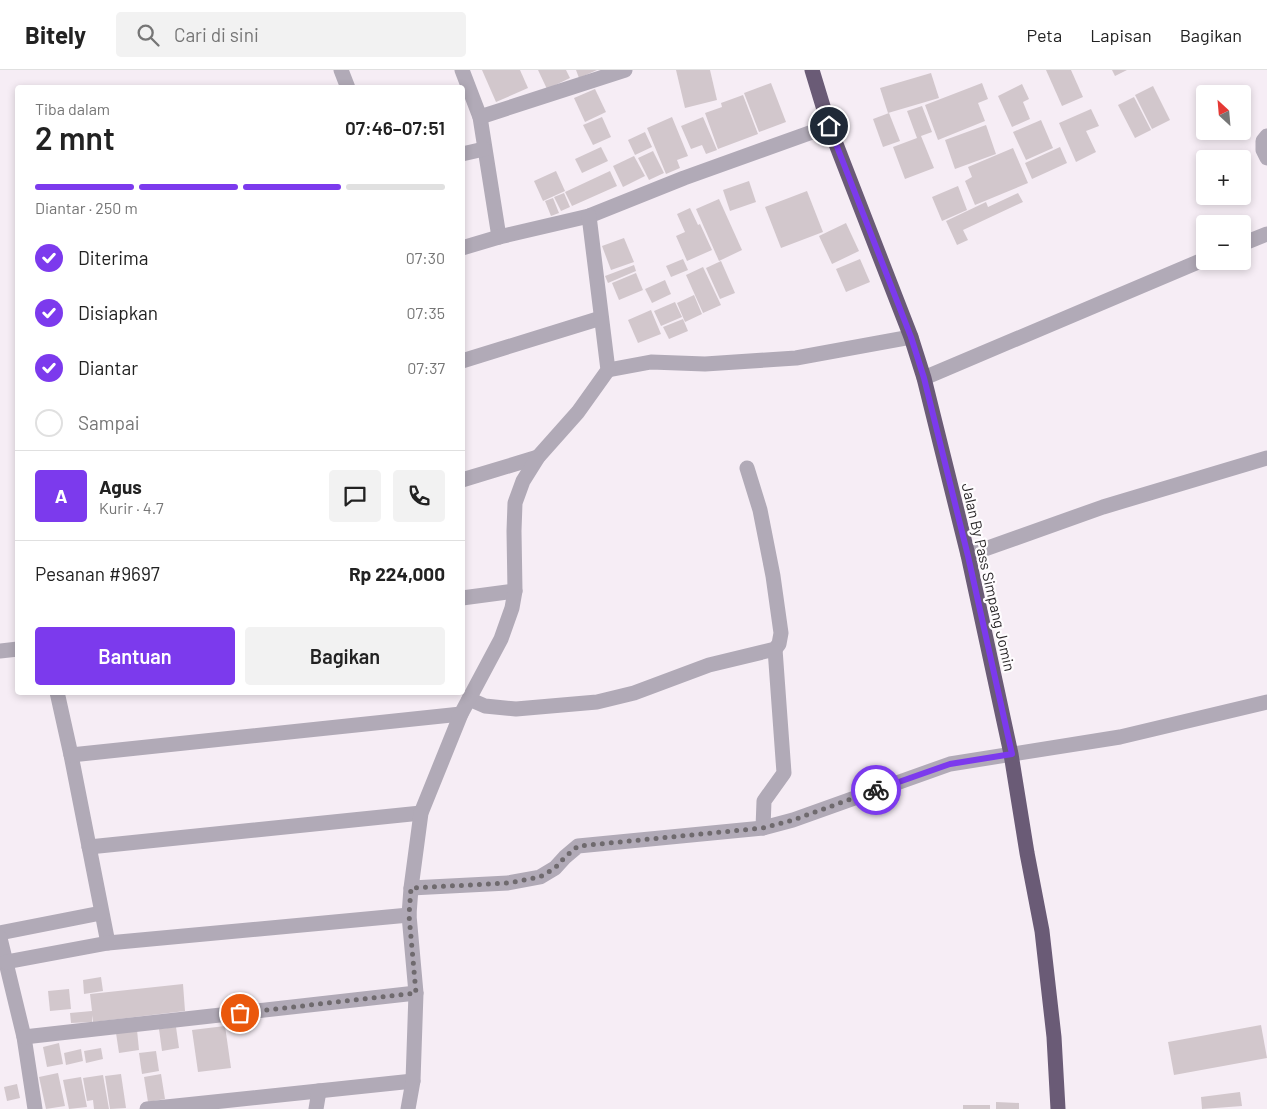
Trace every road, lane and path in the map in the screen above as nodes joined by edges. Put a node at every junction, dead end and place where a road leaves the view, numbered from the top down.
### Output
1 (341, 70) edge
2 (462, 70) edge
3 (625, 70) edge
4 (812, 70) edge
5 (347, 85) edge
6 (466, 89) edge
7 (480, 118) junction
8 (829, 126) junction
9 (1267, 136) edge
10 (484, 149) junction
11 (465, 153) edge
12 (1267, 158) edge
13 (589, 216) junction
14 (1267, 234) edge
15 (499, 237) junction
16 (1251, 240) edge
17 (465, 247) edge
18 (1196, 263) edge
19 (601, 318) junction
20 (911, 337) junction
21 (465, 360) edge
22 (608, 370) junction
23 (924, 378) junction
24 (538, 457) junction
25 (1267, 458) edge
26 (747, 468) dead end
27 (465, 479) edge
28 (968, 556) junction
29 (516, 592) junction
30 (465, 598) edge
31 (15, 649) edge
32 (775, 649) junction
33 (0, 651) edge
34 (58, 695) edge
35 (469, 699) junction
36 (1267, 702) edge
37 (461, 714) junction
38 (1012, 754) junction
39 (71, 755) junction
40 (421, 813) junction
41 (763, 828) junction
42 (90, 847) junction
43 (411, 888) junction
44 (101, 913) junction
45 (409, 915) junction
46 (0, 933) edge
47 (0, 938) edge
48 (108, 943) junction
49 (6, 962) junction
50 (416, 993) junction
51 (24, 1037) junction
52 (413, 1081) junction
53 (319, 1091) junction
54 (226, 1105) edge
55 (35, 1109) edge
56 (147, 1109) edge
57 (316, 1109) edge
58 (408, 1109) edge
59 (1058, 1109) edge

1 - 5 street
2 - 6 street
3 - 7 street
4 - 8 highway, Jalan By Pass Simpang Jomin
6 - 7 street
7 - 10 street
8 - 13 street
8 - 20 highway, Jalan By Pass Simpang Jomin
9 - 12 street
10 - 11 street
10 - 15 street
13 - 15 street
13 - 19 street
14 - 16 street
15 - 17 street
18 - 23 street
19 - 21 street
19 - 22 street
20 - 22 street
20 - 23 highway, Jalan By Pass Simpang Jomin
22 - 24 street
23 - 28 highway, Jalan By Pass Simpang Jomin
24 - 27 street
24 - 29 street
25 - 28 street
26 - 32 street
28 - 38 highway, Jalan By Pass Simpang Jomin
29 - 30 street
29 - 35 street
31 - 33 street
32 - 35 street
32 - 41 street
34 - 39 street
35 - 37 street
36 - 38 street
37 - 39 street
37 - 40 street
38 - 41 street
38 - 59 highway, Jalan By Pass Simpang Jomin
39 - 42 street
40 - 42 street
40 - 43 street
41 - 43 street
42 - 44 street
43 - 45 street
44 - 46 street
44 - 48 street
45 - 48 street
45 - 50 street
47 - 49 street
48 - 49 street
49 - 51 street
50 - 51 street
50 - 52 street
51 - 55 street
52 - 53 street
52 - 58 street
53 - 54 street
53 - 57 street
54 - 56 street

